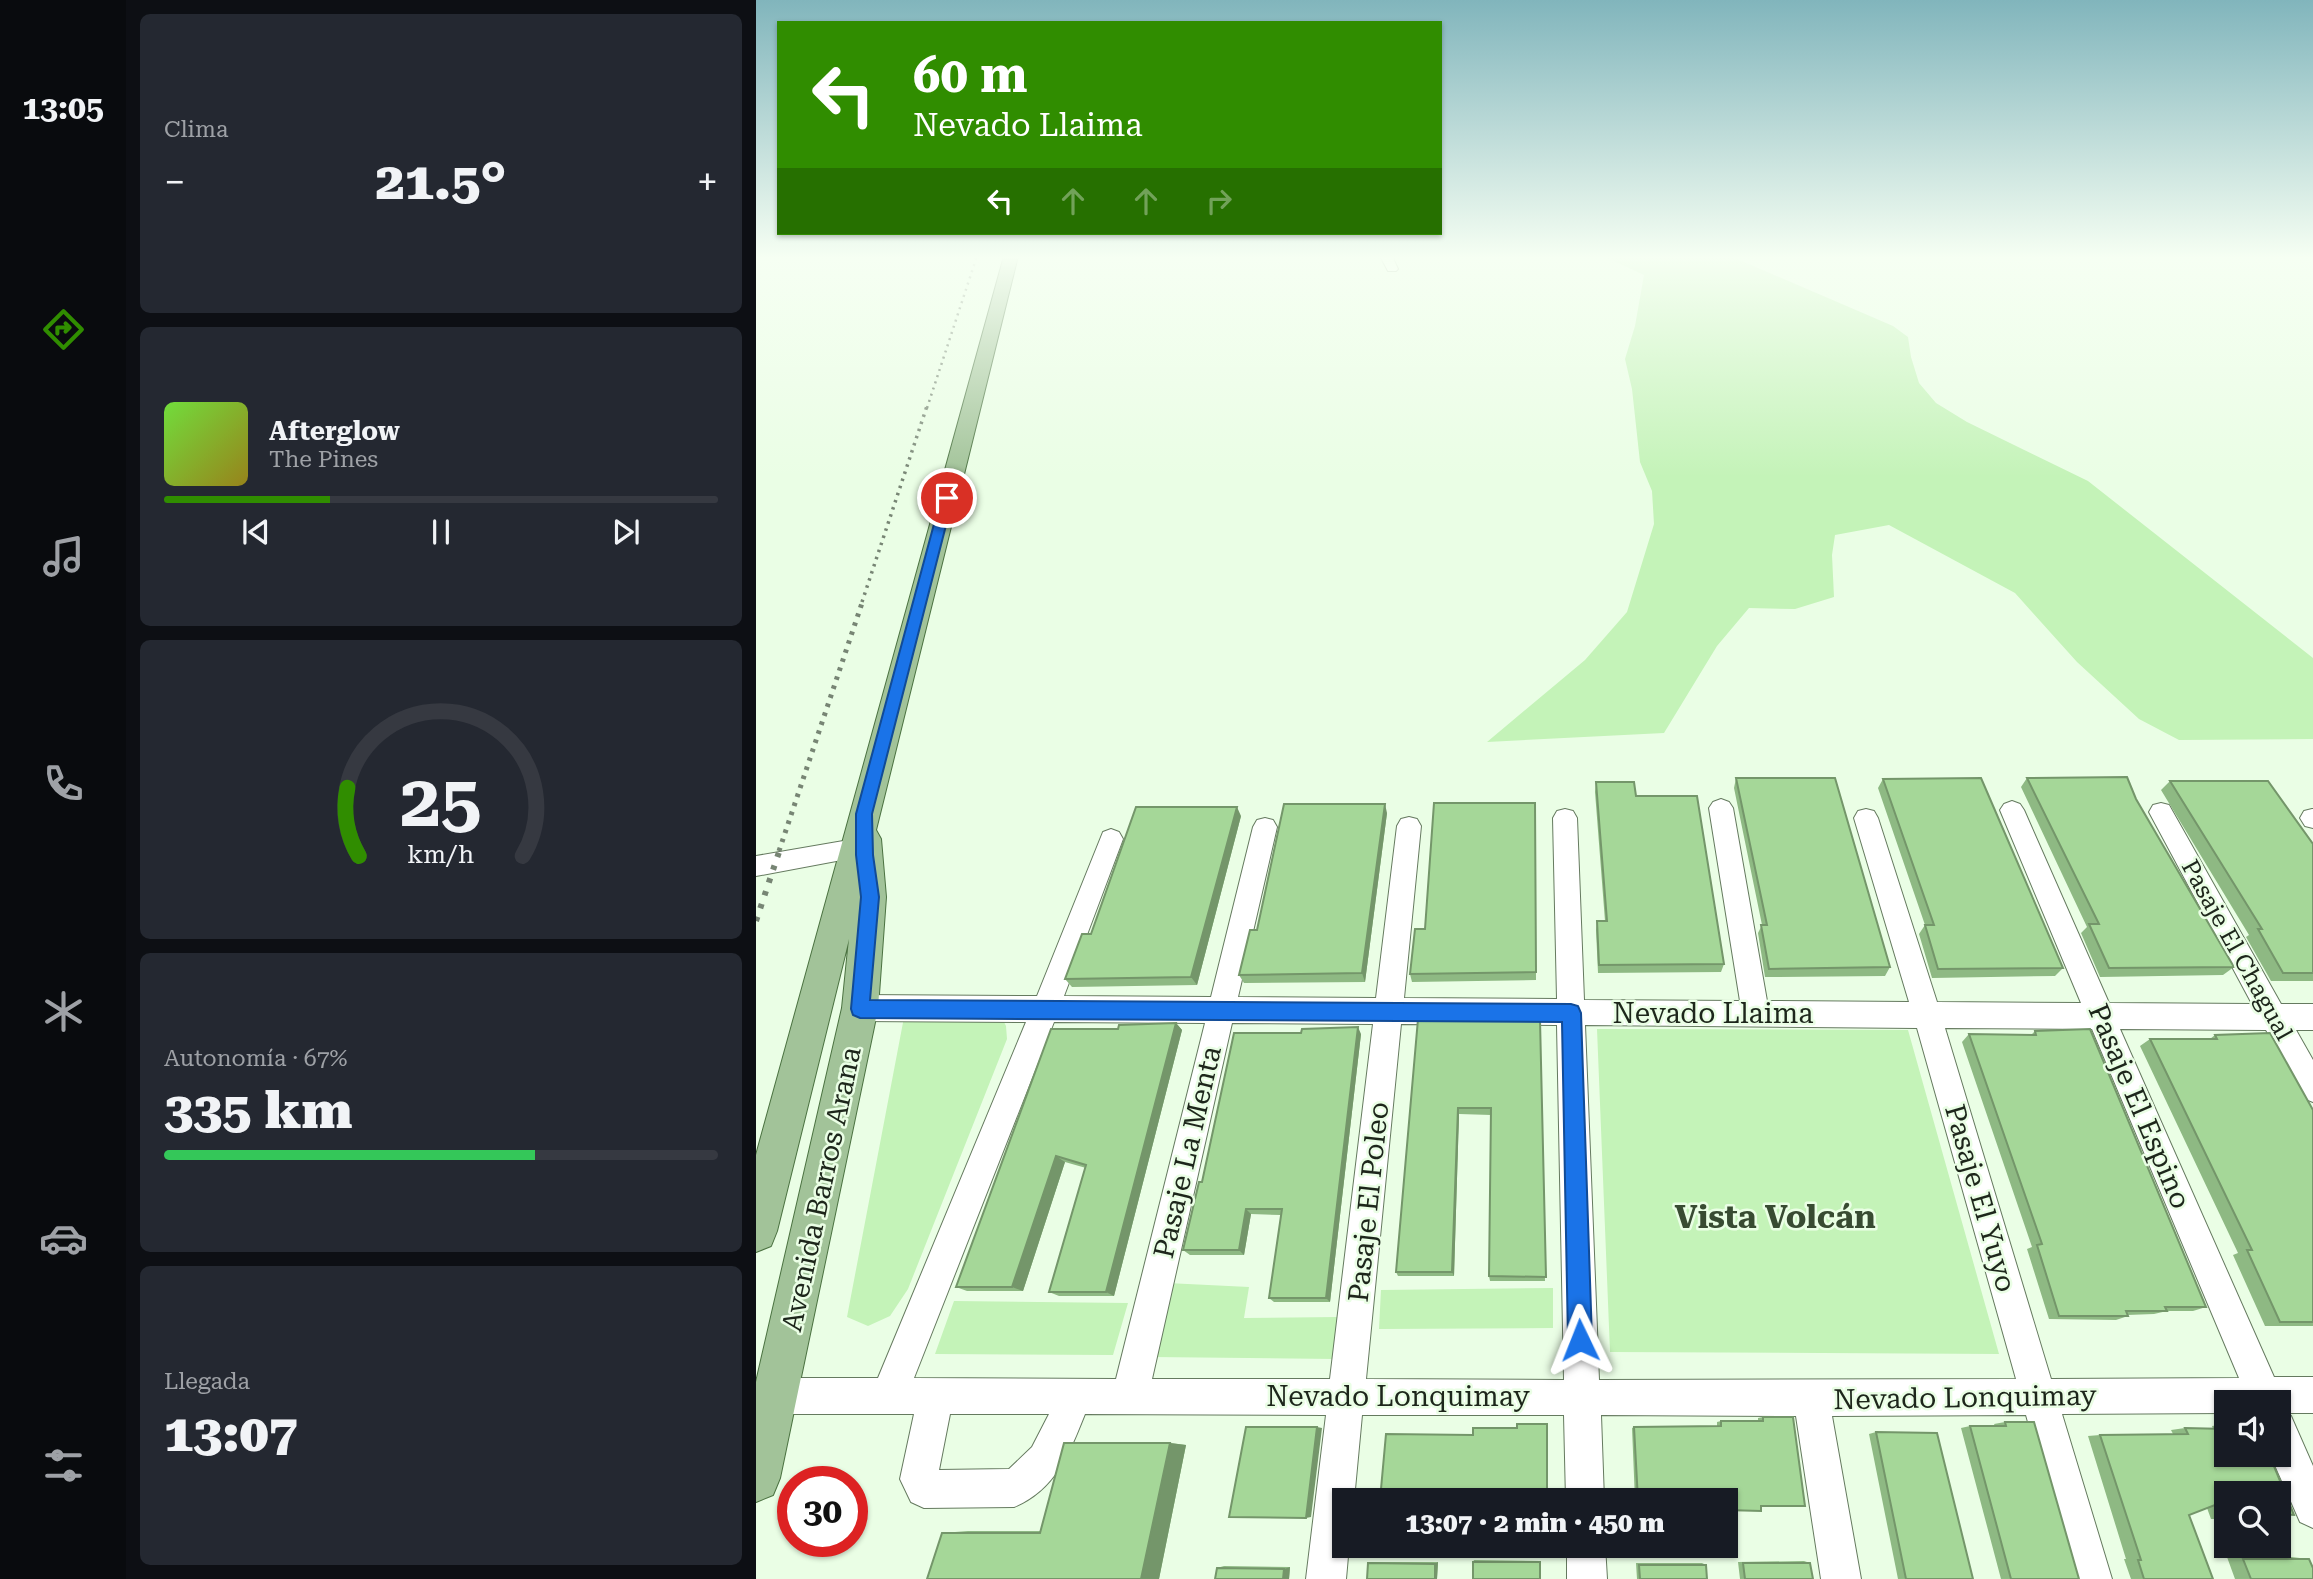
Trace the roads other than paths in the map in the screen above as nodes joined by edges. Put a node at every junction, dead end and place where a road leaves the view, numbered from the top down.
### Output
1 (992, 330) edge
2 (1721, 808) dead end
3 (2012, 810) dead end
4 (2161, 812) dead end
5 (864, 814) junction
6 (1565, 818) dead end
7 (1866, 818) dead end
8 (1409, 825) dead end
9 (1265, 827) dead end
10 (1111, 839) dead end
11 (855, 849) junction
12 (756, 866) edge
13 (821, 979) junction
14 (860, 1009) junction
15 (1045, 1009) junction
16 (1221, 1010) junction
17 (1388, 1012) junction
18 (1571, 1013) junction
19 (1756, 1014) junction
20 (1927, 1014) junction
21 (2101, 1016) junction
22 (2273, 1016) junction
23 (2313, 1017) edge
24 (2313, 1088) edge
25 (756, 1231) edge
26 (2262, 1390) edge
27 (2038, 1395) junction
28 (2313, 1395) edge
29 (889, 1396) junction
30 (936, 1396) junction
31 (1074, 1396) junction
32 (1130, 1396) junction
33 (1346, 1396) junction
34 (1582, 1396) junction
35 (2291, 1396) edge
36 (2214, 1397) edge
37 (1811, 1398) junction
38 (763, 1399) edge
39 (2291, 1459) edge
40 (756, 1478) edge
41 (1585, 1488) edge
42 (2313, 1510) edge
43 (1586, 1558) edge
44 (1326, 1579) edge
45 (1587, 1579) edge
46 (1841, 1579) edge
47 (2092, 1579) edge

1 - 5 main road, Avenida Barros Arana
2 - 19 street
3 - 21 street, Pasaje El Espino
4 - 22 street, Pasaje El Chagual
5 - 11 main road, Avenida Barros Arana
5 - 14 main road, Avenida Barros Arana
6 - 18 street
7 - 20 street, Pasaje El Yuyo
8 - 17 street, Pasaje El Poleo
9 - 16 street, Pasaje La Menta
10 - 15 street
11 - 12 street
11 - 13 main road, Avenida Barros Arana
13 - 14 main road
13 - 25 main road, Avenida Barros Arana
14 - 15 street, Nevado Llaima
14 - 38 main road, Avenida Barros Arana
15 - 16 street, Nevado Llaima
15 - 29 street
16 - 17 street, Nevado Llaima
16 - 32 street, Pasaje La Menta
17 - 18 street, Nevado Llaima
17 - 33 street, Pasaje El Poleo
18 - 19 street, Nevado Llaima
18 - 34 street
19 - 20 street, Nevado Llaima
20 - 21 street, Nevado Llaima
20 - 27 street, Pasaje El Yuyo
21 - 22 street, Nevado Llaima
21 - 26 street, Pasaje El Espino
22 - 23 street, Nevado Llaima
22 - 24 street, Pasaje El Chagual
27 - 36 street, Nevado Lonquimay
27 - 37 street, Nevado Lonquimay
27 - 47 street, Pasaje El Yuyo
28 - 35 street, Nevado Lonquimay
29 - 30 street, Nevado Lonquimay
29 - 38 street, Nevado Lonquimay
30 - 31 street, Nevado Lonquimay
30 - 31 street
31 - 32 street, Nevado Lonquimay
32 - 33 street, Nevado Lonquimay
33 - 34 street, Nevado Lonquimay
33 - 44 street, Pasaje El Poleo
34 - 37 street, Nevado Lonquimay
34 - 41 street
37 - 46 street
38 - 40 main road, Avenida Barros Arana
39 - 42 street
43 - 45 street

